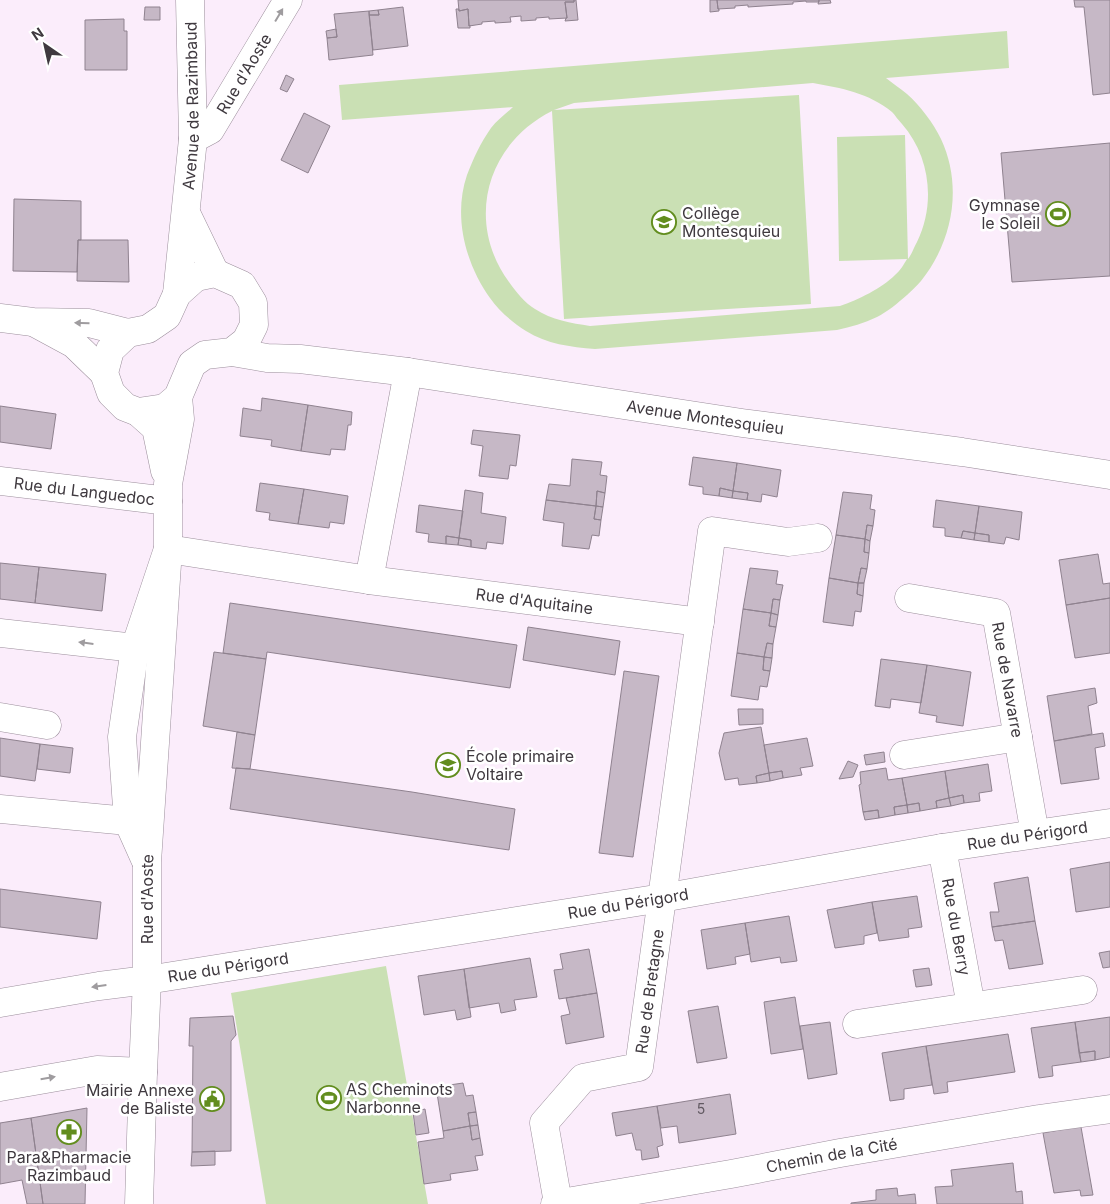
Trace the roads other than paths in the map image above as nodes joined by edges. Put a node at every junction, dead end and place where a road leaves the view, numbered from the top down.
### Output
1 (190, 0) edge
2 (288, 0) edge
3 (193, 139) junction
4 (186, 212) junction
5 (215, 273) junction
6 (177, 294) junction
7 (0, 318) edge
8 (33, 322) junction
9 (254, 325) junction
10 (128, 333) junction
11 (232, 352) junction
12 (300, 359) junction
13 (408, 372) junction
14 (104, 373) junction
15 (178, 397) junction
16 (138, 412) junction
17 (1110, 474) edge
18 (0, 481) edge
19 (168, 492) junction
20 (818, 538) dead end
21 (168, 549) junction
22 (369, 580) junction
23 (909, 598) dead end
24 (700, 622) junction
25 (0, 633) edge
26 (135, 648) junction
27 (0, 717) edge
28 (46, 725) dead end
29 (1018, 737) junction
30 (904, 754) dead end
31 (0, 809) edge
32 (128, 821) junction
33 (1110, 823) edge
34 (1035, 834) junction
35 (942, 848) junction
36 (147, 862) junction
37 (662, 898) junction
38 (147, 980) junction
39 (1083, 990) dead end
40 (0, 1004) edge
41 (971, 1006) junction
42 (857, 1024) dead end
43 (143, 1072) junction
44 (0, 1087) edge
45 (1110, 1109) edge
46 (558, 1203) edge
47 (139, 1204) edge
48 (555, 1204) edge

1 - 3 street, Avenue de Razimbaud
3 -> 2 street, Rue d'Aoste
3 - 4 street, Avenue de Razimbaud
4 - 5 street, Avenue de Razimbaud
4 - 6 street, Avenue de Razimbaud
5 - 6 street
5 - 9 street
6 - 10 street
7 - 8 street
10 -> 8 street
8 - 14 street
9 - 11 street
9 - 12 street, Avenue Montesquieu
10 - 14 street
11 - 12 street, Avenue Montesquieu
11 - 15 street, Avenue Montesquieu
12 - 13 street, Avenue Montesquieu
13 - 17 street, Avenue Montesquieu
13 - 22 street
14 - 16 street, Rue d'Aoste
15 - 16 street
15 - 19 street, Rue d'Aoste
16 - 19 street, Rue d'Aoste
18 - 19 street, Rue du Languedoc
19 - 21 street, Rue d'Aoste
20 - 24 street
21 - 22 street, Rue d'Aquitaine
21 - 26 street, Rue d'Aoste
21 - 36 street
22 - 24 street, Rue d'Aquitaine
23 - 29 street, Rue de Navarre
24 - 37 street
26 -> 25 street
26 - 32 street, Rue d'Aoste
27 - 28 street
29 - 30 street
29 - 34 street, Rue de Navarre
31 - 32 street
32 - 36 street, Rue d'Aoste
33 - 34 street, Rue du Périgord
34 - 35 street, Rue du Périgord
35 - 37 street, Rue du Périgord
35 - 41 street, Rue du Berry
36 - 38 street, Rue d'Aoste
37 - 38 street, Rue du Périgord
37 - 46 street, Rue de Bretagne
38 -> 40 street, Rue du Périgord
38 - 43 street, Rue d'Aoste
39 - 41 street
41 - 42 street
44 -> 43 street
43 - 47 street, Rue d'Aoste
45 - 46 street, Chemin de la Cité
46 - 48 street, Chemin de la Cité

